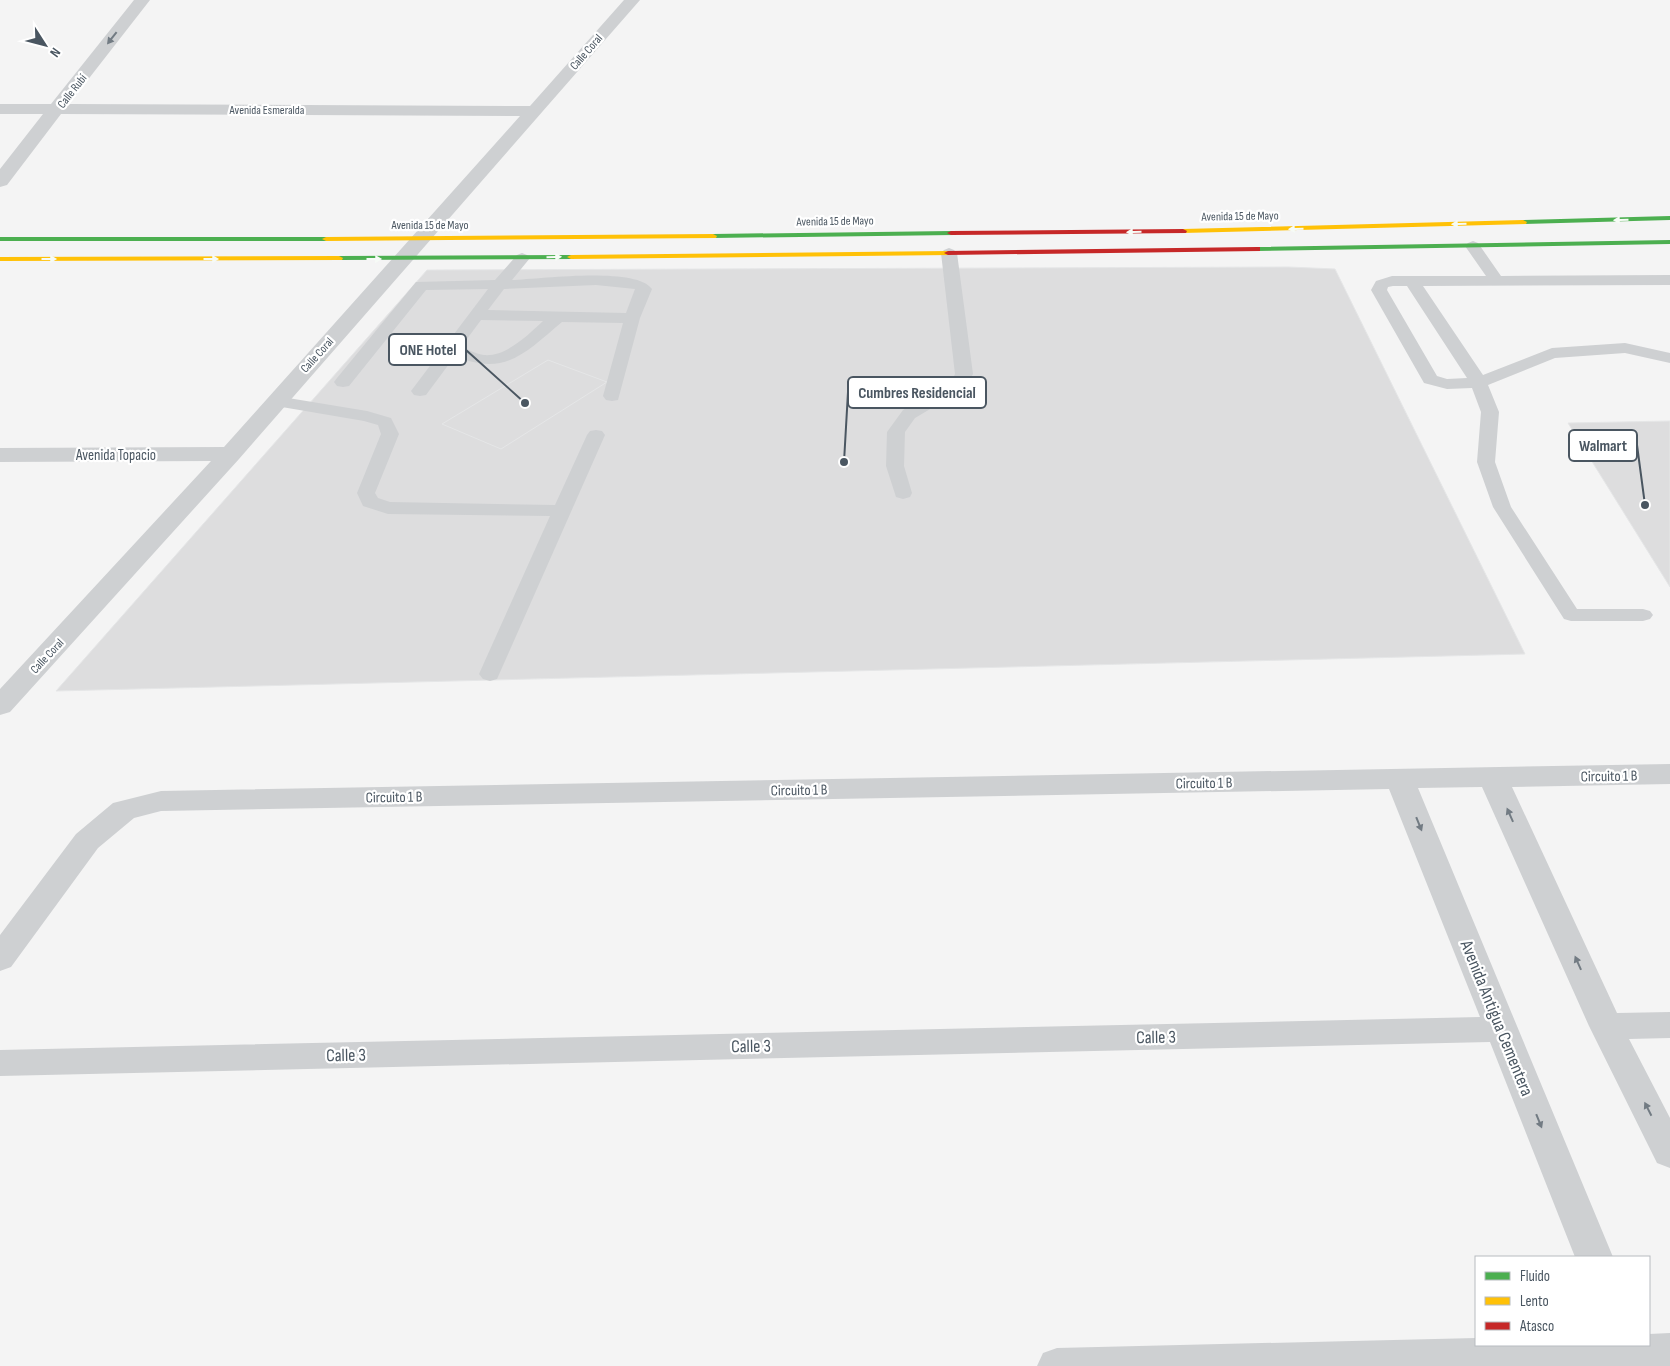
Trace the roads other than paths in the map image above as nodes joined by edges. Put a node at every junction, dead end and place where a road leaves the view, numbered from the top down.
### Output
1 (142, 0) edge
2 (632, 0) edge
3 (0, 109) edge
4 (57, 110) junction
5 (535, 111) junction
6 (0, 181) edge
7 (1670, 218) edge
8 (1260, 230) junction
9 (0, 239) edge
10 (422, 239) junction
11 (1670, 242) edge
12 (1473, 246) junction
13 (1272, 249) junction
14 (950, 253) junction
15 (590, 257) junction
16 (522, 258) junction
17 (0, 259) edge
18 (404, 259) junction
19 (584, 280) junction
20 (1670, 280) edge
21 (1412, 281) junction
22 (1497, 281) junction
23 (499, 285) junction
24 (478, 315) junction
25 (558, 317) junction
26 (632, 318) junction
27 (452, 349) junction
28 (1670, 358) edge
29 (342, 382) dead end
30 (1478, 383) junction
31 (420, 391) dead end
32 (612, 396) dead end
33 (276, 401) junction
34 (596, 435) dead end
35 (231, 454) junction
36 (0, 455) edge
37 (904, 493) dead end
38 (563, 511) junction
39 (1643, 615) dead end
40 (490, 674) dead end
41 (0, 706) edge
42 (1670, 774) edge
43 (1493, 778) junction
44 (1400, 779) junction
45 (0, 959) edge
46 (1670, 1025) edge
47 (1606, 1026) junction
48 (1502, 1029) junction
49 (0, 1063) edge
50 (1670, 1153) edge
51 (1594, 1256) edge
52 (1661, 1352) edge
53 (1057, 1366) edge

1 -> 4 street, Calle Rubí
2 - 5 street, Calle Coral
3 - 4 street, Avenida Esmeralda
4 - 5 street, Avenida Esmeralda
4 - 6 street, Calle Rubí
5 - 10 street, Calle Coral
7 -> 8 main road, Avenida 15 de Mayo
8 -> 10 main road, Avenida 15 de Mayo
8 - 13 main road
9 - 10 main road, Avenida 15 de Mayo
10 - 18 street, Calle Coral
11 - 12 main road
12 - 13 main road
12 - 22 lane
13 - 14 main road
14 - 15 main road
14 - 37 lane
16 -> 15 main road
15 - 19 lane
16 - 18 main road
16 - 23 lane
17 -> 18 main road
18 - 33 street, Calle Coral
19 - 23 lane
19 - 26 lane
20 - 22 lane
21 - 22 lane
21 - 30 lane
21 - 30 lane
23 - 24 lane
23 - 29 lane
24 - 25 lane
24 - 27 lane
25 - 26 lane
25 - 27 lane
26 - 32 lane
27 - 31 lane
28 - 30 lane
30 - 39 lane
33 - 35 street, Calle Coral
33 - 38 lane
34 - 38 lane
35 - 36 street, Avenida Topacio
35 - 41 street, Calle Coral
38 - 40 lane
42 - 43 street, Circuito 1 B
43 - 44 street, Circuito 1 B
47 -> 43 street
44 - 45 street, Circuito 1 B
44 -> 48 street, Avenida Antigua Cementera
46 - 47 street
50 -> 47 street
48 - 49 street, Calle 3
48 -> 51 street, Avenida Antigua Cementera
52 - 53 street

